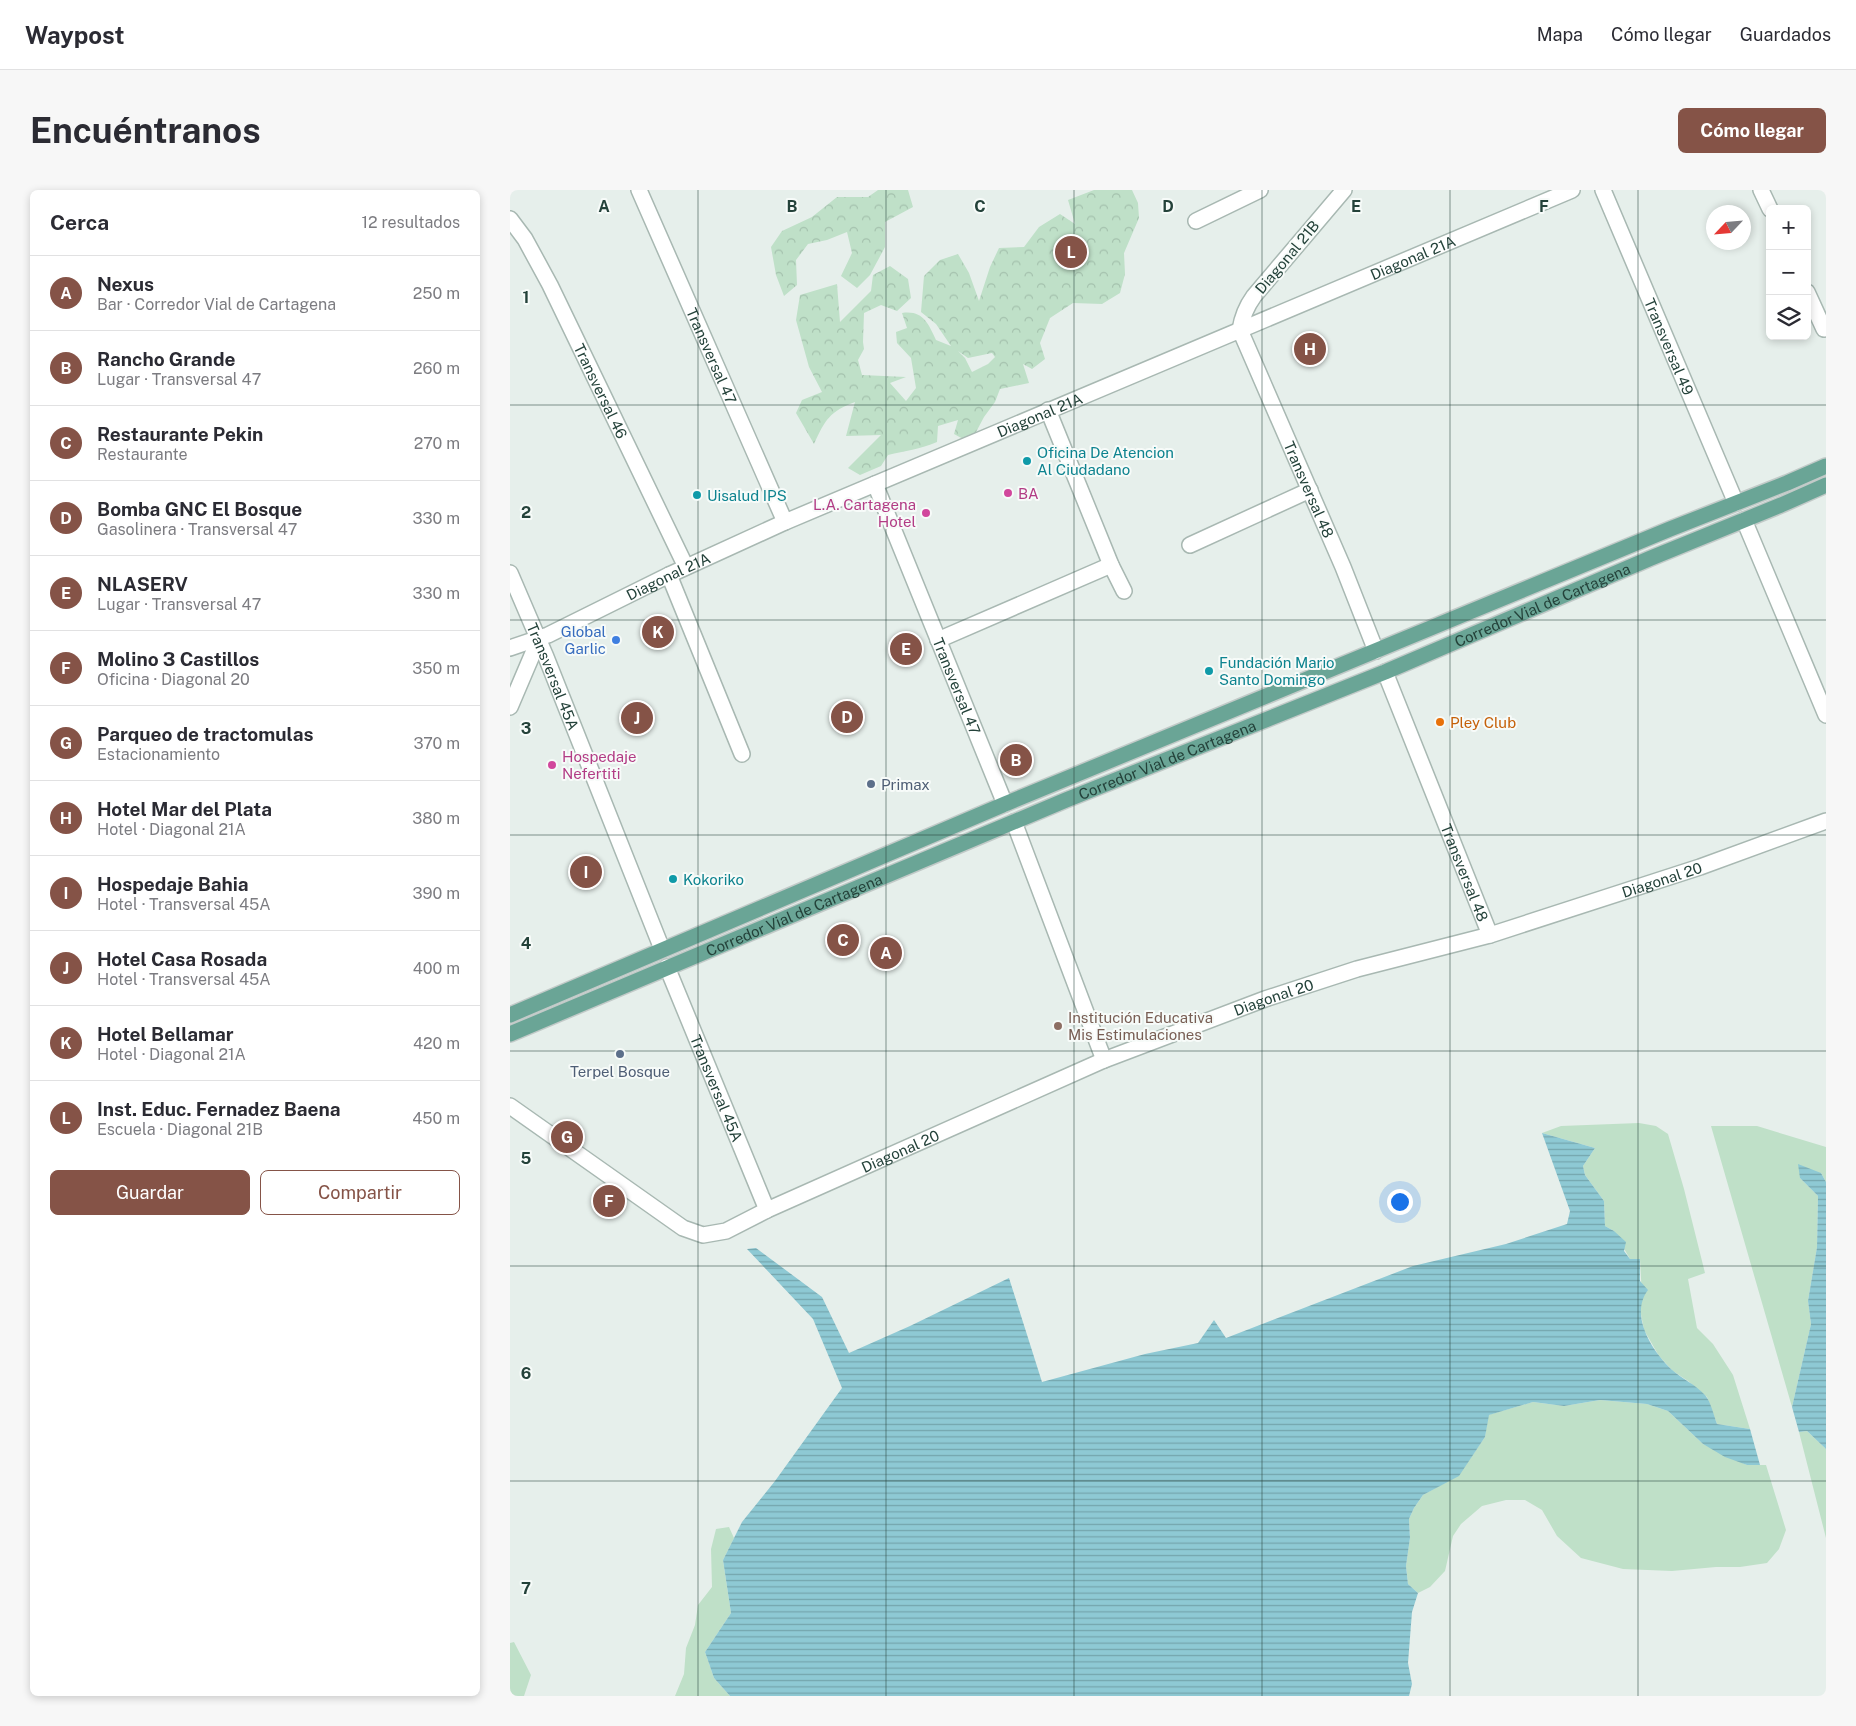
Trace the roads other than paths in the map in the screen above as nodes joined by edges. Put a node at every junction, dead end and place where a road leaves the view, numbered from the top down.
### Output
1 (639, 190) edge
2 (1260, 190) edge
3 (1344, 190) edge
4 (1572, 190) edge
5 (1603, 190) edge
6 (1761, 190) edge
7 (1768, 205) edge
8 (510, 219) edge
9 (1196, 222) dead end
10 (1808, 295) edge
11 (1824, 329) dead end
12 (1240, 330) junction
13 (1048, 410) junction
14 (1826, 466) edge
15 (875, 484) junction
16 (1826, 485) edge
17 (1310, 490) junction
18 (1736, 503) junction
19 (1744, 520) junction
20 (785, 522) junction
21 (1190, 545) dead end
22 (1111, 565) junction
23 (686, 567) junction
24 (510, 573) edge
25 (669, 575) junction
26 (1124, 591) dead end
27 (539, 639) junction
28 (938, 640) junction
29 (510, 648) edge
30 (1376, 650) junction
31 (1385, 672) junction
32 (510, 707) edge
33 (1826, 716) edge
34 (742, 754) dead end
35 (1005, 804) junction
36 (1826, 821) edge
37 (1014, 822) junction
38 (1490, 936) junction
39 (662, 948) junction
40 (667, 967) junction
41 (510, 1014) edge
42 (510, 1034) edge
43 (1104, 1060) junction
44 (510, 1106) edge
45 (767, 1210) junction

1 - 20 street, Transversal 47
2 - 9 street
3 - 12 street, Diagonal 21B
4 - 12 street, Diagonal 21A
5 - 18 street, Transversal 49
6 - 7 street
8 - 23 street, Transversal 46
10 - 11 street
12 - 13 street, Diagonal 21A
12 - 17 street, Transversal 48
13 - 15 street, Diagonal 21A
13 - 22 street
14 - 18 main road, Corredor Vial de Cartagena
15 - 20 street, Diagonal 21A
15 - 28 street, Transversal 47
16 - 19 main road, Corredor Vial de Cartagena
17 - 21 street
17 - 30 street, Transversal 48
18 - 30 main road, Corredor Vial de Cartagena
19 - 31 main road, Corredor Vial de Cartagena
19 - 33 street
20 - 23 street, Diagonal 21A
22 - 26 street
22 - 28 street
23 - 25 street, Diagonal 21A
24 - 27 street, Transversal 45A
25 - 27 street, Diagonal 21A
25 - 34 street
27 - 29 street, Diagonal 21A
27 - 32 street
27 - 39 street, Transversal 45A
28 - 35 street, Transversal 47
30 - 35 main road, Corredor Vial de Cartagena
31 - 37 main road, Corredor Vial de Cartagena
31 - 38 street, Transversal 48
35 - 39 main road, Corredor Vial de Cartagena
36 - 38 street, Diagonal 20
37 - 40 main road, Corredor Vial de Cartagena
37 - 43 street
38 - 43 street, Diagonal 20
39 - 41 main road, Corredor Vial de Cartagena
40 - 42 main road, Corredor Vial de Cartagena
40 - 45 street, Transversal 45A
43 - 45 street, Diagonal 20
44 - 45 street, Diagonal 20

